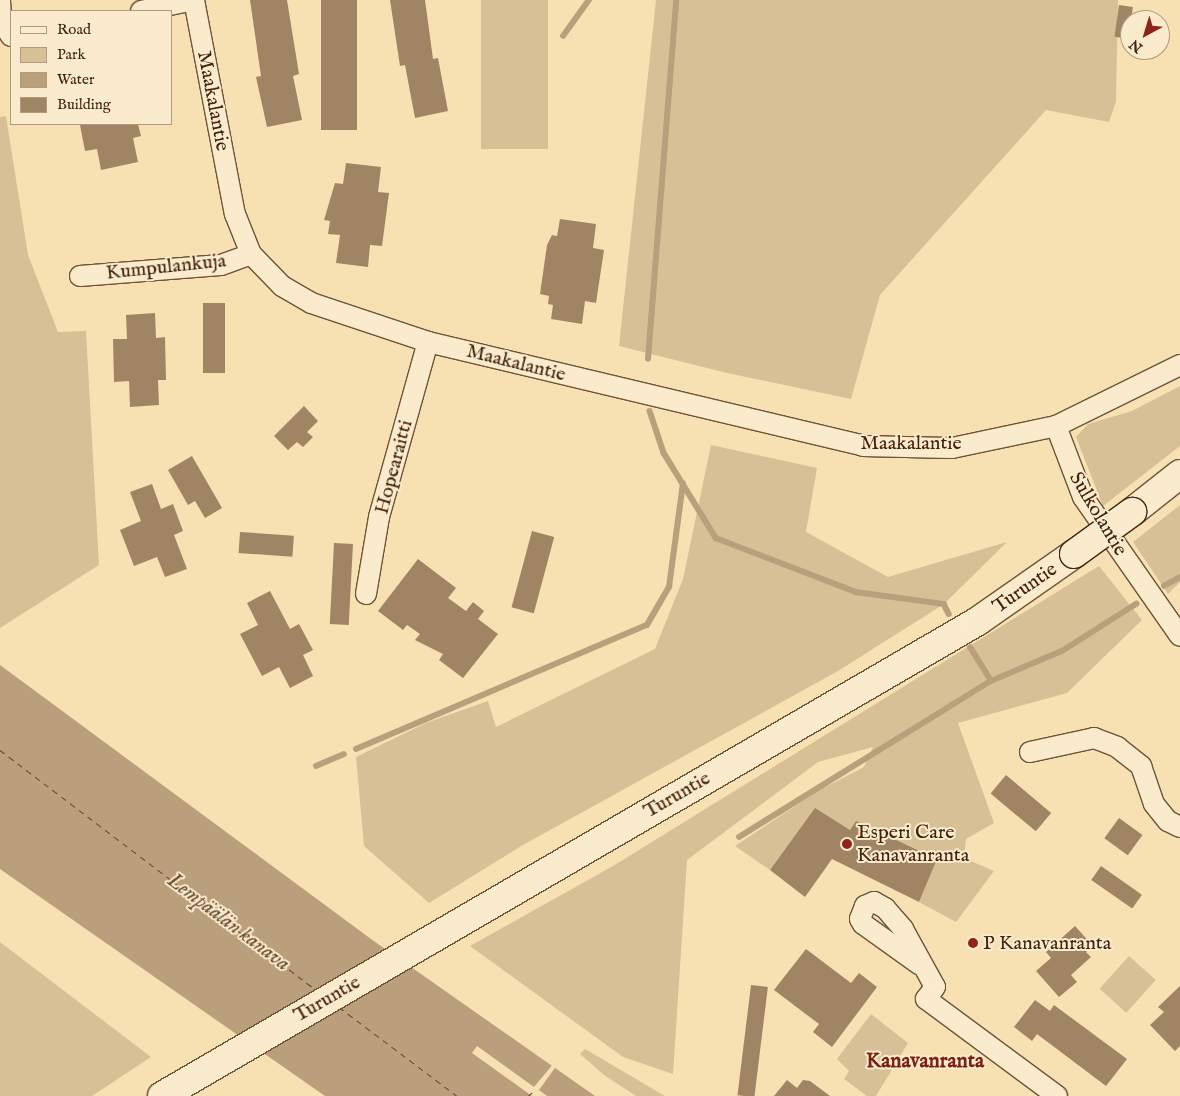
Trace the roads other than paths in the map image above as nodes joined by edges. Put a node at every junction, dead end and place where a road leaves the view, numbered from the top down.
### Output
1 (0, 0) edge
2 (194, 0) edge
3 (146, 10) edge
4 (10, 35) edge
5 (251, 254) junction
6 (80, 276) dead end
7 (428, 342) junction
8 (1180, 365) edge
9 (1056, 426) junction
10 (1180, 474) edge
11 (366, 594) dead end
12 (1180, 636) edge
13 (1030, 752) dead end
14 (1180, 827) edge
15 (919, 964) dead end
16 (173, 1090) edge
17 (1057, 1096) edge

1 - 4 street
2 - 3 street
2 - 5 street, Maakalantie
5 - 6 street, Kumpulankuja
5 - 7 street, Maakalantie
7 - 9 street, Maakalantie
7 - 11 street, Hopearaitti
8 - 9 street
9 - 12 street, Sulkolantie
10 - 16 main road, Turuntie, bridge
13 - 14 street
15 - 17 street

